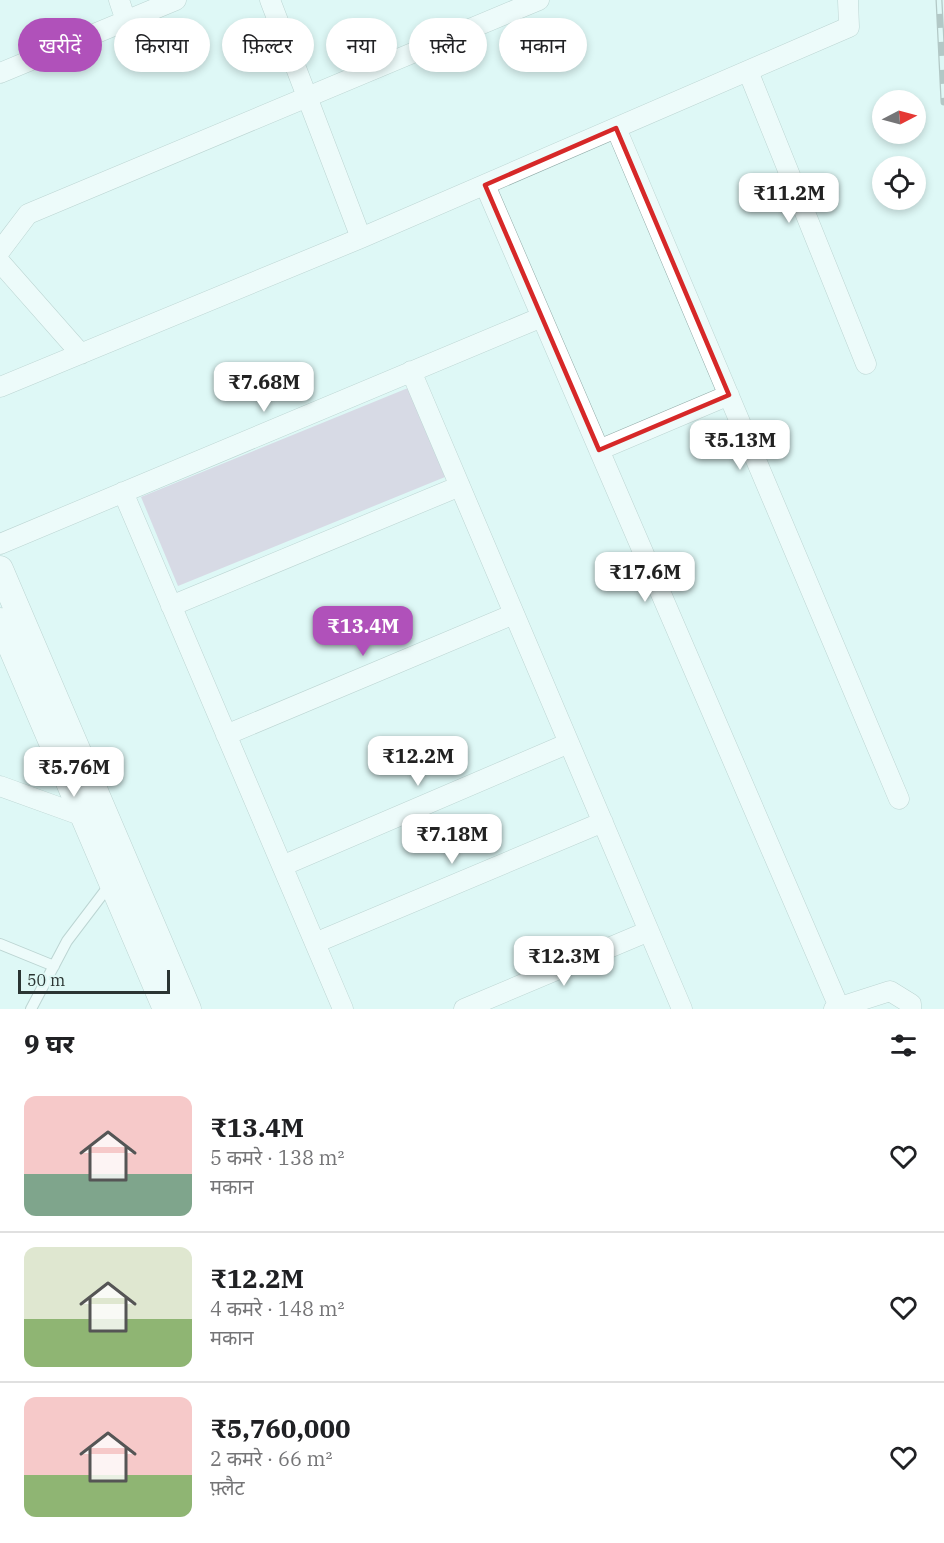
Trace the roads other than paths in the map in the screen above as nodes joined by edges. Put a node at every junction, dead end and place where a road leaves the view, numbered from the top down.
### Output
1 (119, 0) edge
2 (176, 0) edge
3 (270, 0) edge
4 (539, 0) edge
5 (848, 0) edge
6 (125, 18) edge
7 (133, 18) edge
8 (114, 26) edge
9 (748, 71) junction
10 (0, 73) edge
11 (308, 98) junction
12 (616, 128) junction
13 (485, 184) junction
14 (361, 238) junction
15 (0, 251) edge
16 (0, 262) edge
17 (542, 317) junction
18 (81, 354) junction
19 (866, 364) dead end
20 (411, 371) junction
21 (0, 387) edge
22 (729, 395) junction
23 (599, 450) junction
24 (460, 486) junction
25 (123, 492) junction
26 (0, 544) edge
27 (0, 569) edge
28 (171, 606) junction
29 (514, 614) junction
30 (0, 621) edge
31 (226, 735) junction
32 (569, 743) junction
33 (0, 786) edge
34 (899, 799) dead end
35 (93, 813) junction
36 (603, 822) junction
37 (282, 866) junction
38 (112, 882) junction
39 (649, 931) junction
40 (315, 943) junction
41 (0, 944) edge
42 (54, 966) junction
43 (837, 1008) edge
44 (31, 1009) edge
45 (166, 1009) edge
46 (188, 1009) edge
47 (343, 1009) edge
48 (464, 1009) edge
49 (682, 1009) edge
50 (911, 1009) edge

1 - 6 street
2 - 7 street
3 - 11 street
4 - 11 street
5 - 9 street
8 - 10 street
9 - 12 street
9 - 19 street
11 - 14 street
11 - 15 street
12 - 13 street
12 - 22 street
13 - 14 street
13 - 17 street
14 - 18 street
16 - 18 street
17 - 20 street
17 - 23 street
18 - 21 street
20 - 24 street
20 - 25 street
22 - 23 street
22 - 34 street
23 - 43 street
24 - 28 street
24 - 29 street
25 - 26 street
25 - 28 street
27 - 35 street
28 - 31 street
29 - 31 street
29 - 32 street
30 - 35 street
31 - 37 street
32 - 36 street
32 - 37 street
33 - 35 street
35 - 38 street
35 - 46 street
36 - 39 street
36 - 40 street
37 - 40 street
38 - 42 lane
38 - 45 street
39 - 48 street
39 - 49 street
40 - 47 street
41 - 42 lane
42 - 44 lane
43 - 50 street

